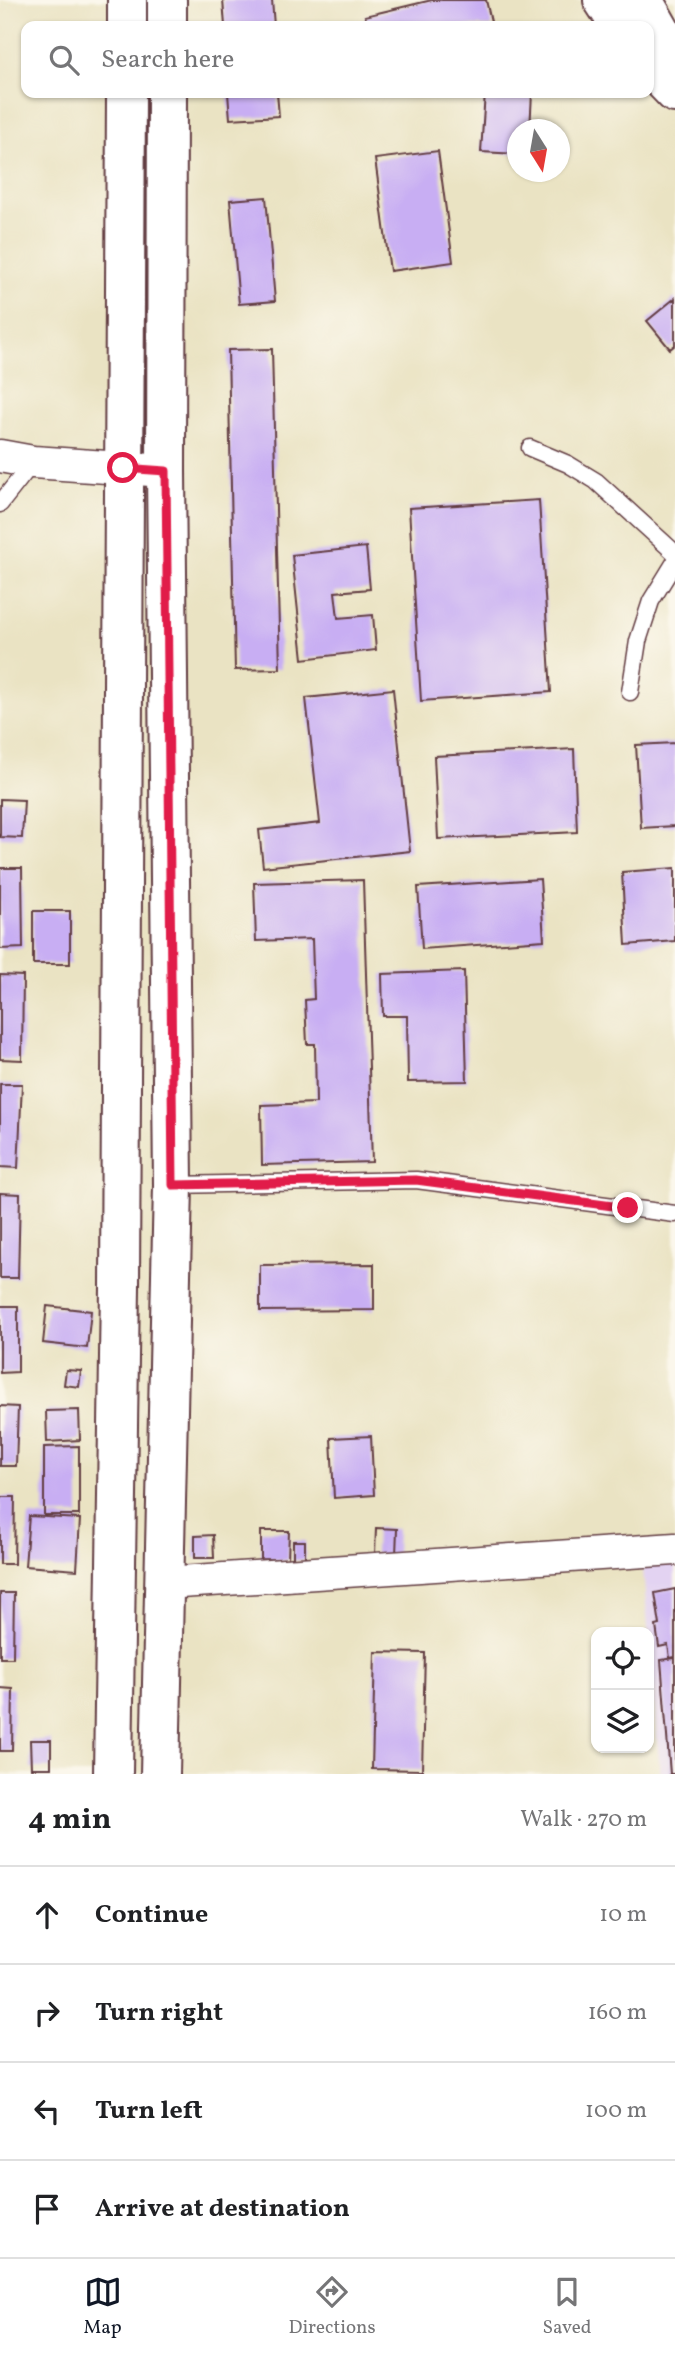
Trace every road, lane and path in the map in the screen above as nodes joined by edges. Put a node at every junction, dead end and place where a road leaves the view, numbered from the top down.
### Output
1 (127, 0) edge
2 (167, 0) edge
3 (603, 0) edge
4 (643, 0) edge
5 (127, 21) edge
6 (167, 21) edge
7 (617, 21) edge
8 (675, 48) edge
9 (654, 71) edge
10 (675, 93) edge
11 (126, 98) edge
12 (167, 98) edge
13 (530, 448) dead end
14 (0, 456) edge
15 (33, 462) junction
16 (123, 468) junction
17 (166, 471) junction
18 (0, 504) edge
19 (675, 553) edge
20 (675, 562) edge
21 (631, 692) dead end
22 (173, 1185) junction
23 (675, 1214) edge
24 (675, 1549) edge
25 (165, 1583) junction
26 (113, 1774) edge
27 (160, 1774) edge

1 - 5 main road
2 - 6 main road
3 - 7 main road
4 - 8 main road
9 - 10 main road
11 - 16 main road
12 - 17 main road
13 - 19 lane
14 - 15 street
15 - 16 street
15 - 18 lane
16 - 17 street
16 - 26 main road
17 - 22 main road
20 - 21 lane
22 - 23 lane
22 - 25 main road
24 - 25 street
25 - 27 main road

